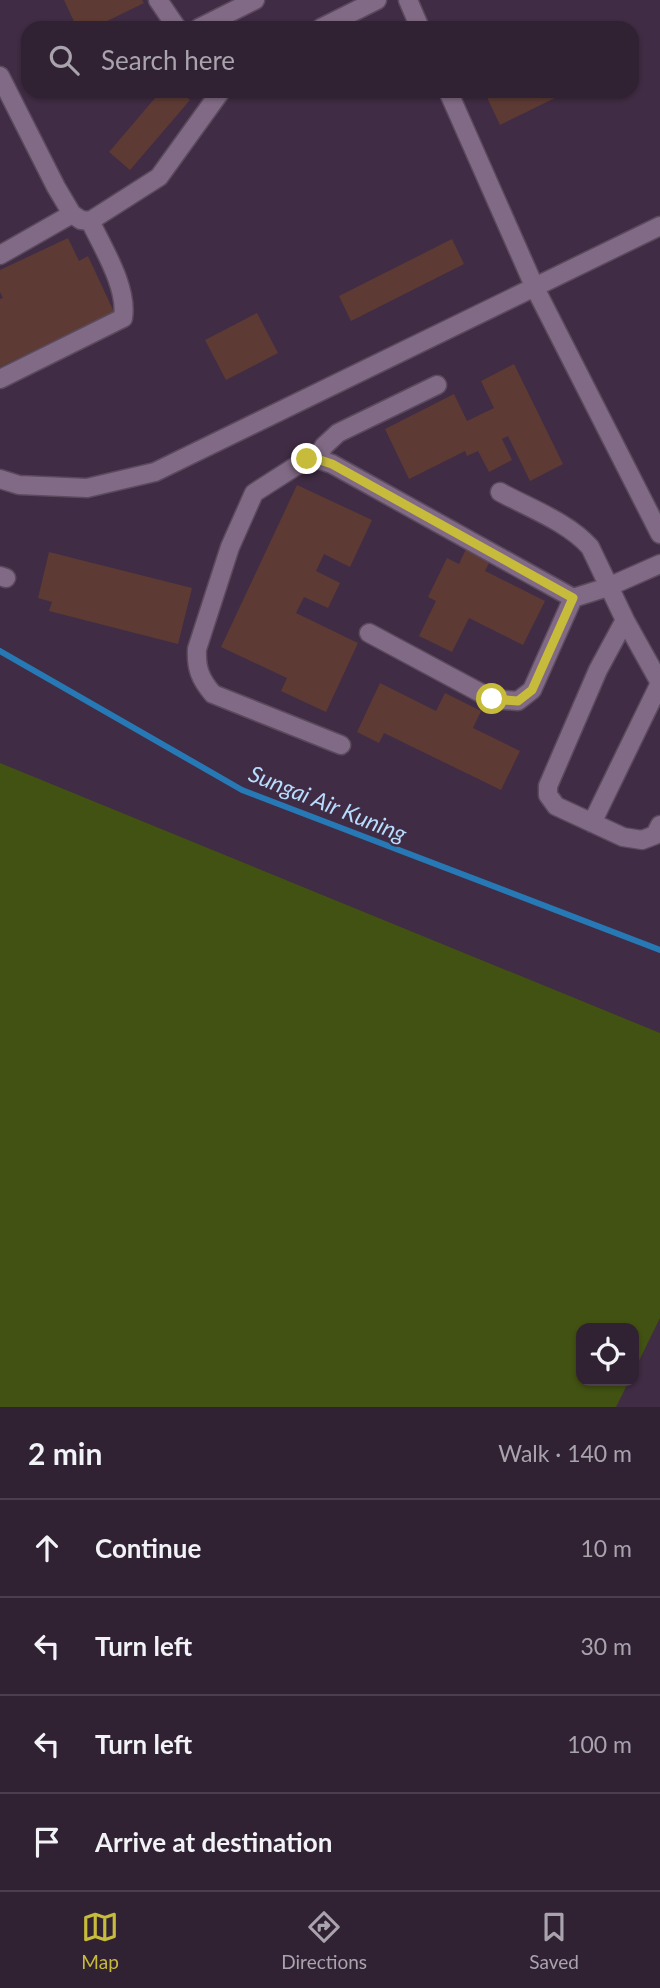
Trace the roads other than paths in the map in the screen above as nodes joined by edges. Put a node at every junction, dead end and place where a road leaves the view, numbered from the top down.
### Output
1 (158, 0) edge
2 (255, 0) edge
3 (377, 0) edge
4 (408, 0) edge
5 (172, 21) edge
6 (213, 21) edge
7 (335, 21) edge
8 (417, 21) edge
9 (0, 76) edge
10 (216, 98) edge
11 (451, 98) edge
12 (72, 214) junction
13 (90, 220) junction
14 (660, 226) edge
15 (0, 255) edge
16 (535, 288) junction
17 (0, 379) edge
18 (437, 385) dead end
19 (317, 459) junction
20 (0, 479) edge
21 (499, 492) dead end
22 (660, 534) edge
23 (660, 564) edge
24 (608, 587) junction
25 (573, 598) junction
26 (625, 620) junction
27 (369, 633) dead end
28 (660, 683) edge
29 (341, 745) dead end
30 (592, 823) junction
31 (660, 825) edge

1 - 5 lane
2 - 6 lane
3 - 7 lane
4 - 8 lane
9 - 12 lane
10 - 13 lane
11 - 16 lane
12 - 13 lane
12 - 15 lane
13 - 17 lane
14 - 16 lane
16 - 20 lane
16 - 22 lane
18 - 19 lane
19 - 25 lane
19 - 29 lane
21 - 24 lane
23 - 24 lane
24 - 25 lane
24 - 26 lane
25 - 27 lane
26 - 28 lane
26 - 30 lane
28 - 30 lane
30 - 31 lane

